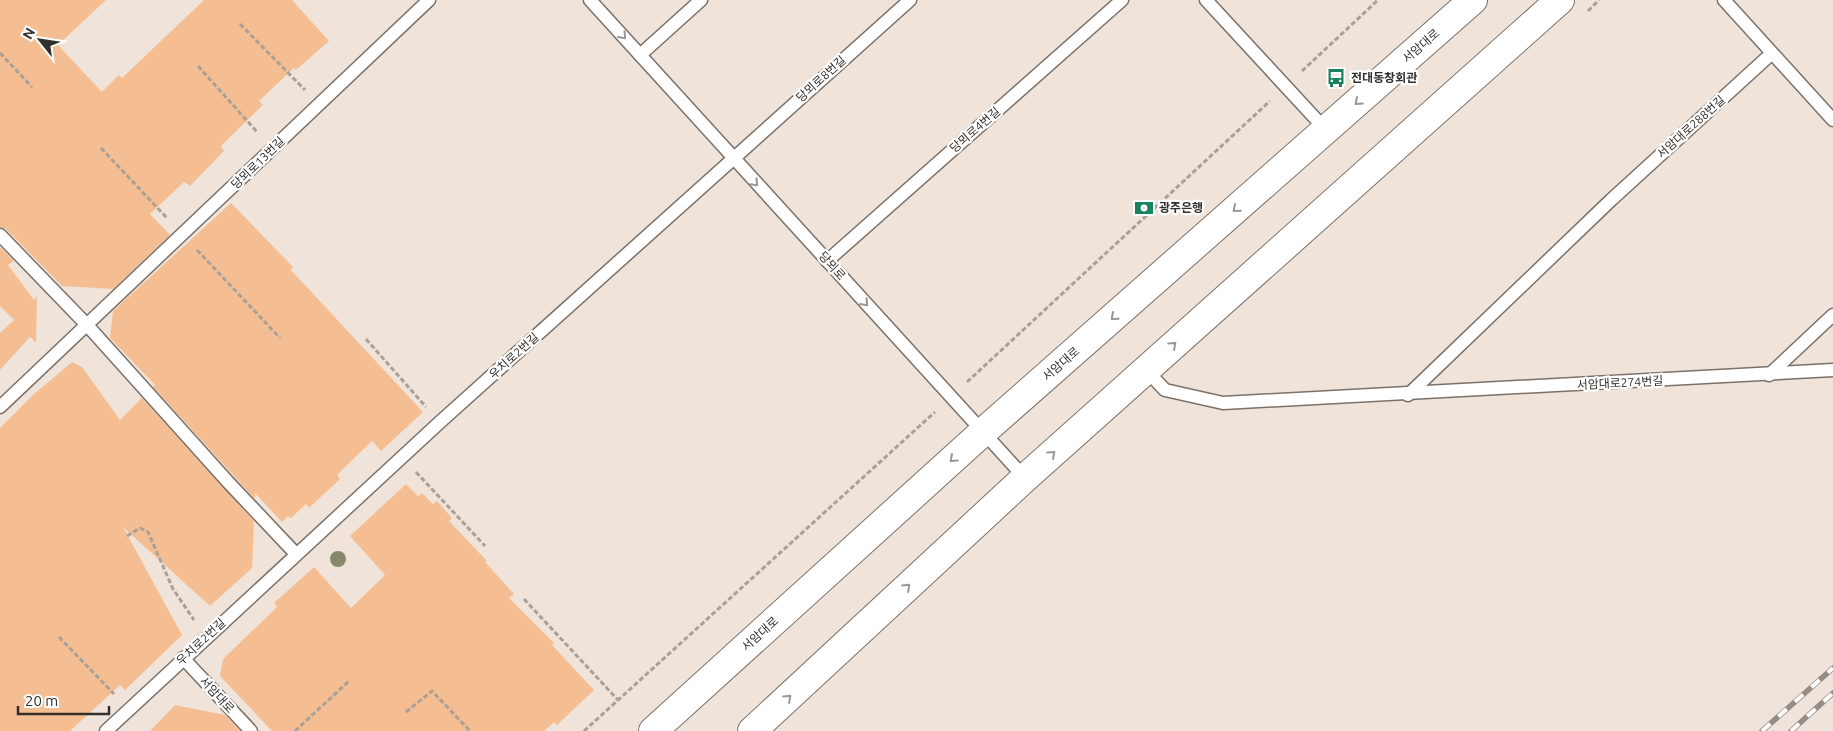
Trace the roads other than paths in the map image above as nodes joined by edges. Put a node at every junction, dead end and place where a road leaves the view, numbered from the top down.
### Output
1 (428, 0) edge
2 (590, 0) edge
3 (701, 0) edge
4 (910, 0) edge
5 (1122, 0) edge
6 (1206, 0) edge
7 (1473, 0) edge
8 (1560, 0) edge
9 (1724, 0) edge
10 (640, 54) junction
11 (1771, 54) junction
12 (1833, 120) edge
13 (1326, 130) junction
14 (732, 158) junction
15 (0, 235) edge
16 (827, 261) junction
17 (1833, 314) edge
18 (87, 325) junction
19 (1146, 370) junction
20 (1833, 370) edge
21 (1769, 375) junction
22 (1408, 394) junction
23 (0, 407) edge
24 (983, 432) junction
25 (1024, 478) junction
26 (296, 554) junction
27 (183, 658) junction
28 (106, 731) edge
29 (251, 731) edge
30 (653, 731) edge
31 (752, 731) edge

1 - 18 lane, 당뫼로13번길
2 -> 10 lane, 당뫼로
3 - 10 lane
4 - 14 lane, 당뫼로8번길
5 - 16 lane, 당뫼로4번길
6 - 13 lane
7 -> 13 main road, 서암대로
19 -> 8 main road
9 - 11 lane
10 - 14 lane, 당뫼로
11 - 12 lane
11 - 22 lane, 서암대로288번길
13 -> 24 main road, 서암대로
14 -> 16 lane, 당뫼로
14 - 26 lane, 우치로2번길
15 - 18 lane
16 -> 24 lane, 당뫼로
17 - 21 lane
18 - 23 lane, 당뫼로13번길
18 - 26 lane
19 - 22 lane, 서암대로274번길
25 -> 19 main road
20 - 21 lane, 서암대로274번길
21 - 22 lane, 서암대로274번길
24 - 25 lane, 당뫼로
24 -> 30 main road, 서암대로
31 -> 25 main road
26 - 27 lane, 우치로2번길
27 - 28 lane, 우치로2번길
27 - 29 lane, 서암대로

